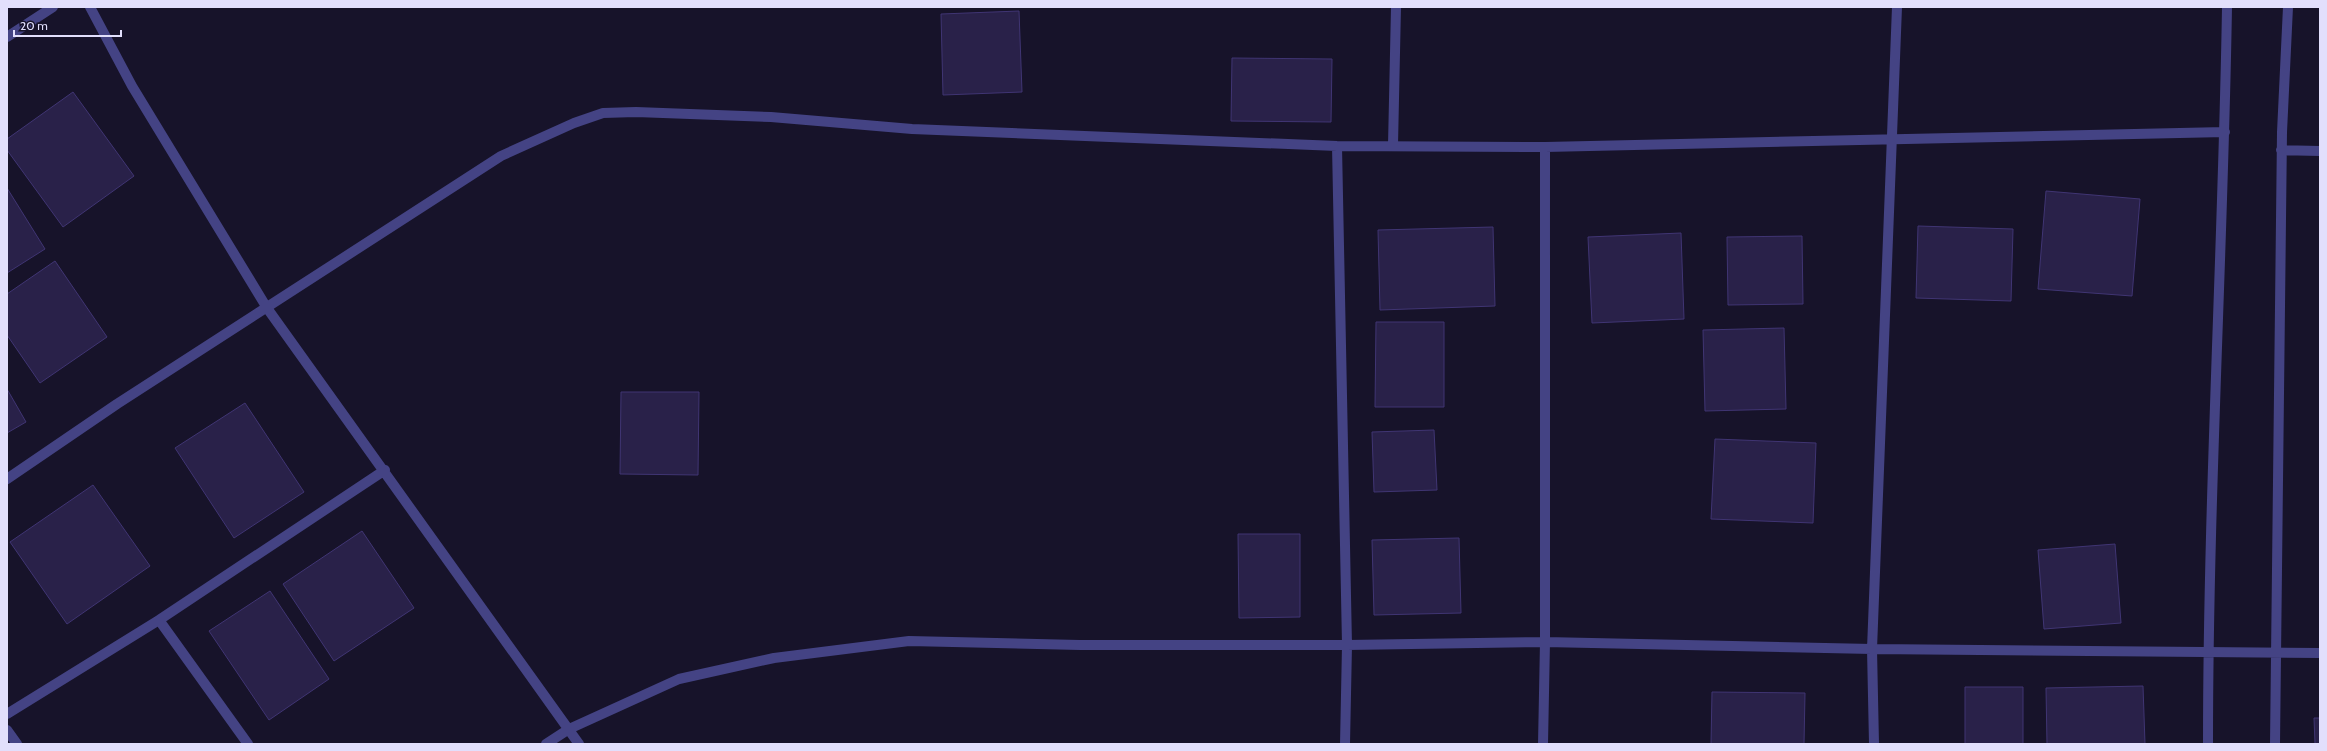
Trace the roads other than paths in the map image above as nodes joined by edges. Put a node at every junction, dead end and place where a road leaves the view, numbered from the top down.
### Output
1 (53, 7) edge
2 (90, 7) edge
3 (1396, 7) edge
4 (1897, 7) edge
5 (2227, 7) edge
6 (2288, 7) edge
7 (7, 37) edge
8 (2225, 132) junction
9 (1893, 140) junction
10 (1393, 145) junction
11 (1337, 146) junction
12 (1545, 147) junction
13 (2282, 150) junction
14 (2320, 151) edge
15 (267, 308) junction
16 (385, 470) junction
17 (7, 479) edge
18 (159, 620) junction
19 (1545, 642) junction
20 (1347, 645) junction
21 (1872, 649) junction
22 (2208, 652) junction
23 (2277, 652) junction
24 (2320, 653) edge
25 (7, 714) edge
26 (570, 729) junction
27 (7, 730) edge
28 (17, 744) edge
29 (248, 744) edge
30 (546, 744) edge
31 (579, 744) edge
32 (1345, 744) edge
33 (1543, 744) edge
34 (1874, 744) edge
35 (2208, 744) edge
36 (2274, 744) edge

1 - 7 street
2 - 15 street
3 - 10 street
4 - 9 street
5 - 8 street
6 - 13 street
8 - 9 street
8 - 22 street
9 - 12 street
9 - 21 street
10 - 11 street
10 - 12 street
11 - 15 street
11 - 20 street
12 - 19 street
13 - 14 street
13 - 23 street
15 - 16 street
15 - 17 street
16 - 18 street
16 - 26 street
18 - 25 street
18 - 29 street
19 - 20 street
19 - 21 street
19 - 33 street
20 - 26 street
20 - 32 street
21 - 22 street
21 - 34 street
22 - 23 street
22 - 35 street
23 - 24 street
23 - 36 street
26 - 30 street
26 - 31 street
27 - 28 street

